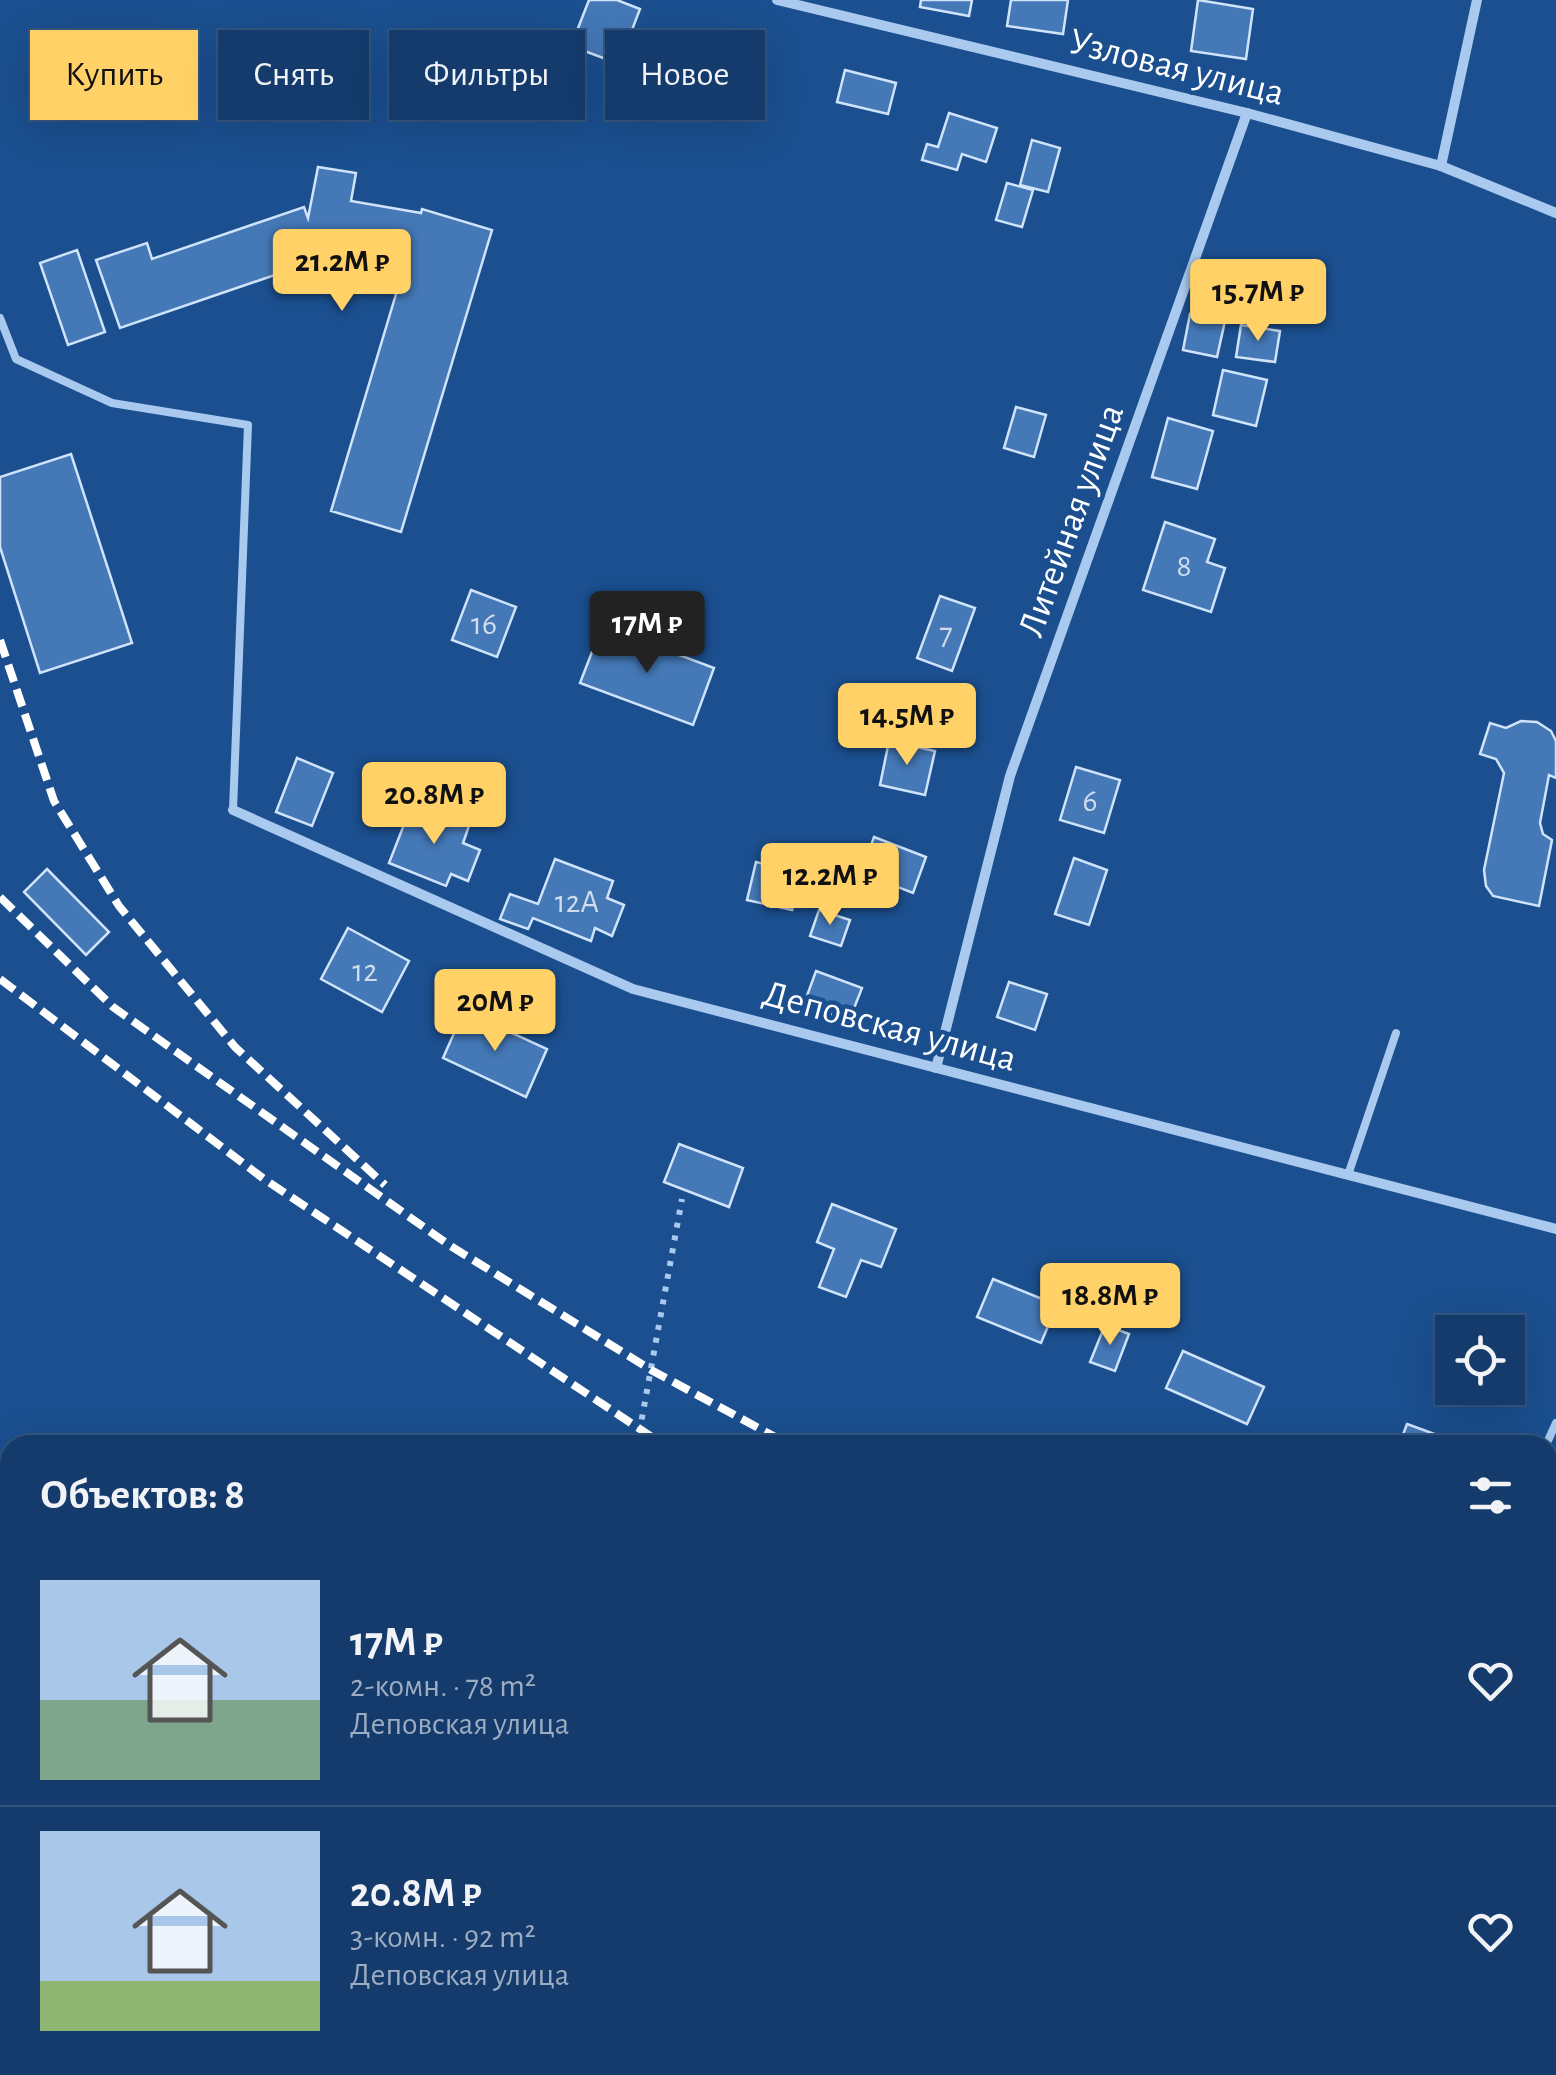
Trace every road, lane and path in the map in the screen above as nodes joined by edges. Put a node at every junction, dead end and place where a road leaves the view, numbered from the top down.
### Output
1 (777, 0) edge
2 (1477, 0) edge
3 (1247, 113) junction
4 (1441, 166) junction
5 (1556, 213) edge
6 (0, 318) edge
7 (233, 810) joint
8 (1396, 1034) dead end
9 (936, 1068) junction
10 (1348, 1175) junction
11 (682, 1199) dead end
12 (1556, 1229) edge
13 (639, 1435) edge

1 - 3 street, Узловая улица
2 - 4 street
3 - 4 street, Узловая улица
3 - 9 street, Литейная улица
4 - 5 street, Узловая улица
6 - 7 lane
7 - 9 street, Деповская улица
8 - 10 lane
9 - 10 street, Деповская улица
10 - 12 street, Деповская улица
11 - 13 path

